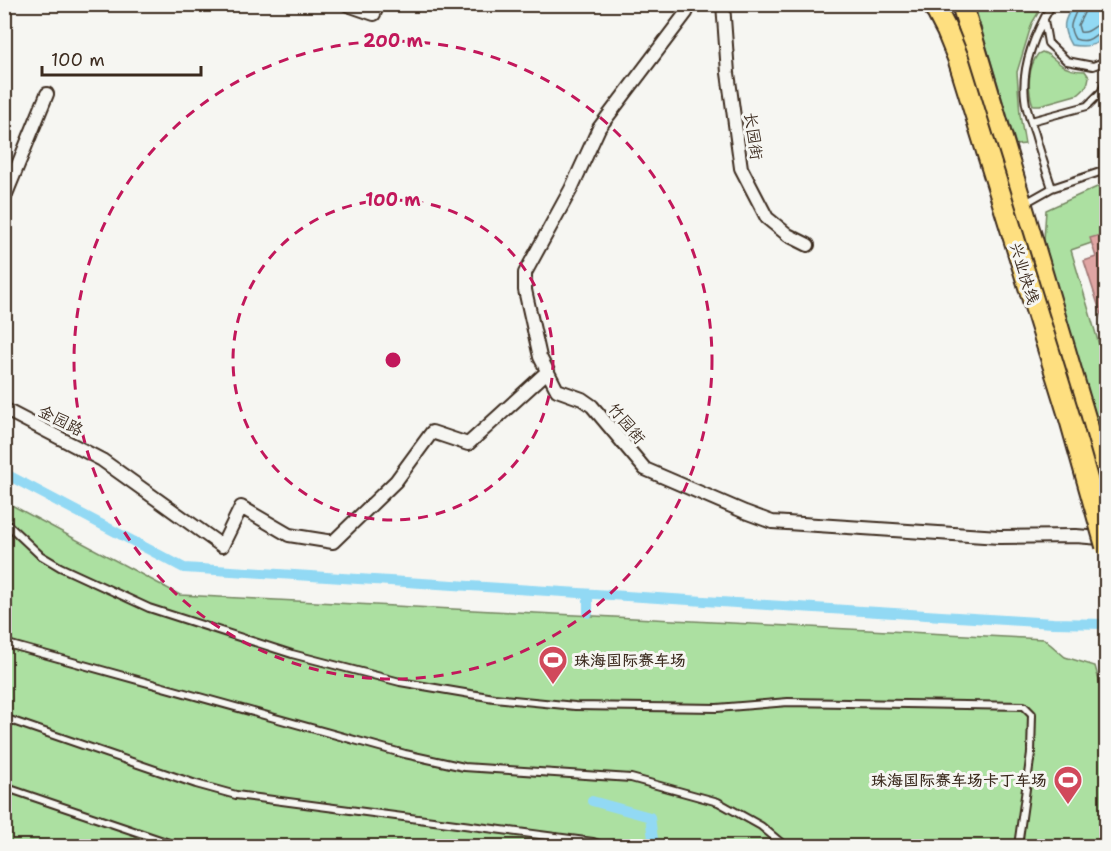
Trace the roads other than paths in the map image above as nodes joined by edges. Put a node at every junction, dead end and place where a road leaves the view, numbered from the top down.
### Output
1 (378, 4) edge
2 (690, 4) edge
3 (723, 4) edge
4 (933, 4) edge
5 (962, 4) edge
6 (1052, 4) edge
7 (348, 5) edge
8 (1044, 19) junction
9 (1107, 61) edge
10 (1107, 79) edge
11 (47, 94) dead end
12 (1030, 121) junction
13 (1107, 170) edge
14 (1052, 188) junction
15 (4, 199) edge
16 (1027, 202) dead end
17 (808, 245) dead end
18 (548, 371) junction
19 (4, 409) edge
20 (1107, 488) edge
21 (4, 521) edge
22 (1103, 542) edge
23 (4, 644) edge
24 (4, 718) edge
25 (4, 786) edge
26 (178, 846) edge
27 (604, 846) edge
28 (785, 846) edge
29 (1018, 846) edge

1 - 7 street
2 - 18 street, 竹园街
3 - 17 street, 长园街
4 - 22 highway, 兴业快线, bridge
5 - 20 highway, 兴业快线
6 - 8 lane
8 - 9 lane
8 - 12 lane
10 - 12 lane
11 - 15 street
12 - 14 lane
13 - 14 lane
14 - 16 lane
18 - 19 street, 金园路
18 - 22 street, 竹园街
21 - 29 lane
23 - 28 lane
24 - 27 lane
25 - 26 lane

